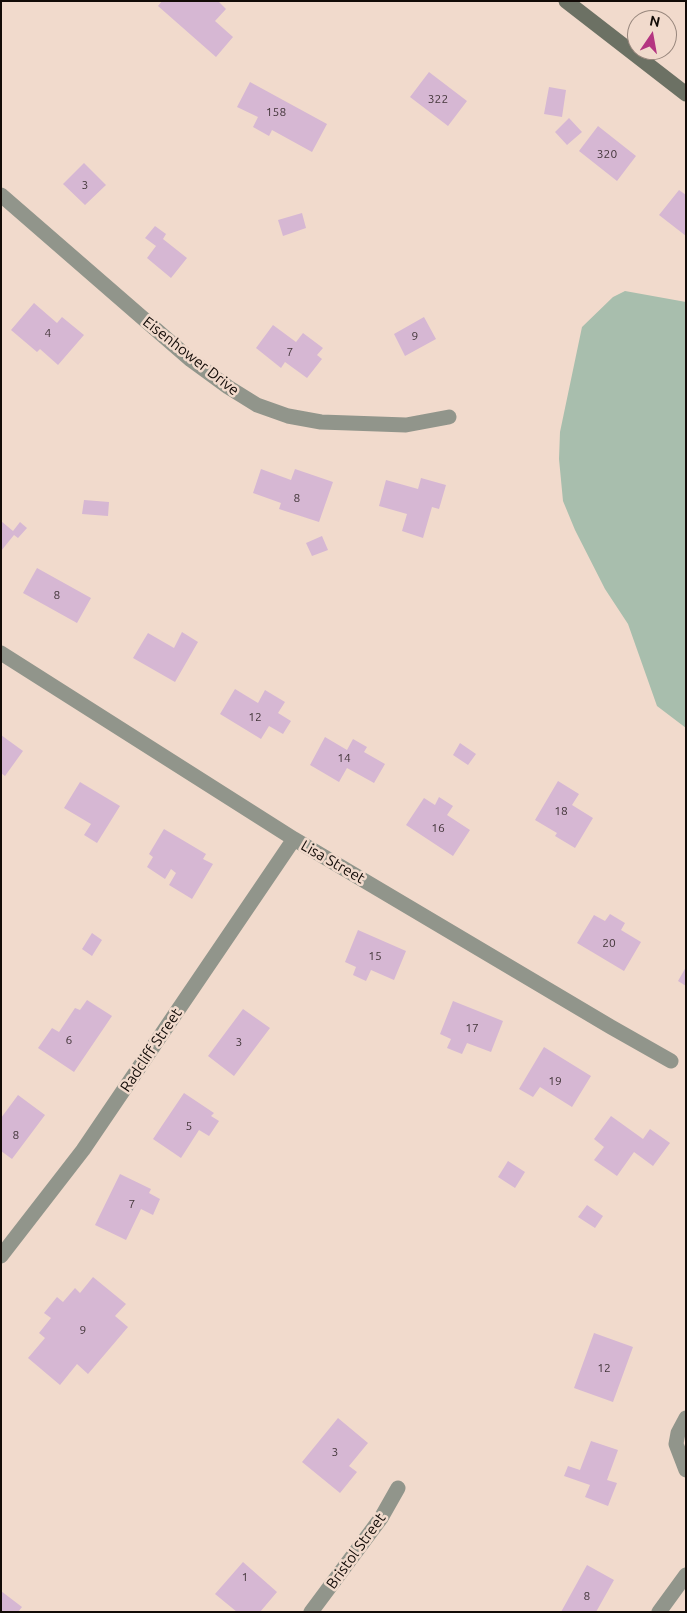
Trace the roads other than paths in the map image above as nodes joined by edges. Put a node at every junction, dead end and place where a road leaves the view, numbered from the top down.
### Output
1 (566, 1) edge
2 (686, 94) edge
3 (1, 195) edge
4 (449, 417) dead end
5 (1, 653) edge
6 (294, 839) junction
7 (671, 1061) dead end
8 (1, 1256) edge
9 (686, 1418) edge
10 (686, 1470) edge
11 (398, 1488) dead end
12 (686, 1575) edge
13 (311, 1612) edge
14 (658, 1612) edge

1 - 2 main road
3 - 4 street, Eisenhower Drive
5 - 6 street, Lisa Street
6 - 7 street, Lisa Street
6 - 8 street, Radcliff Street
9 - 10 street
11 - 13 street, Bristol Street
12 - 14 street

